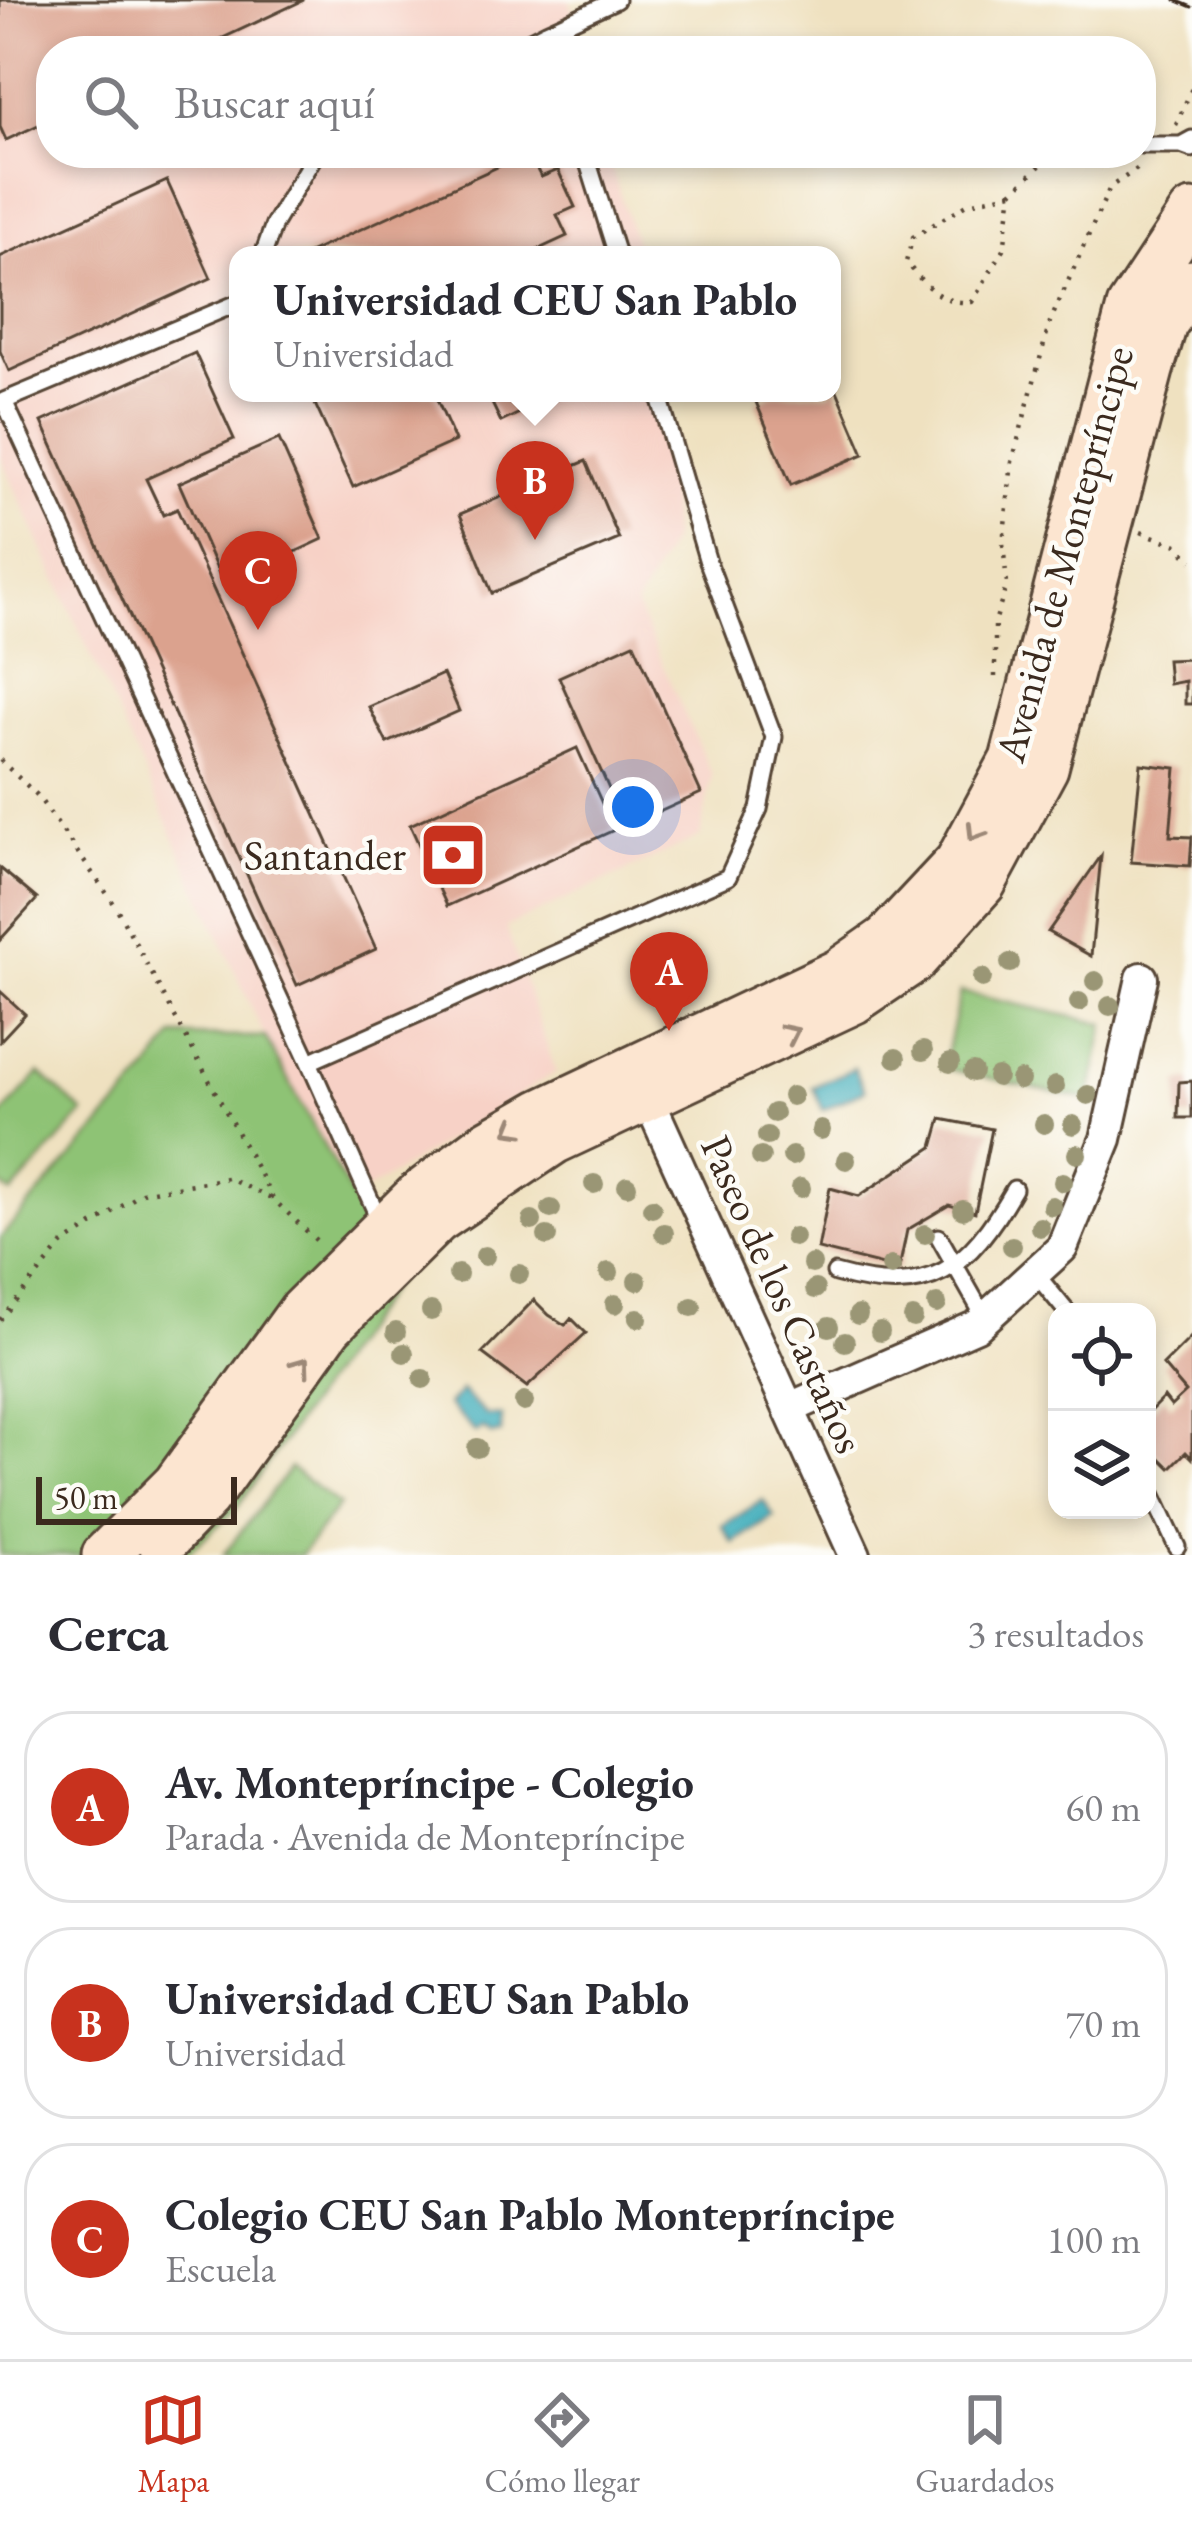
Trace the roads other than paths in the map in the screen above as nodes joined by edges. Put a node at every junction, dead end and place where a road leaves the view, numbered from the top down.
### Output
1 (616, 0) edge
2 (546, 32) junction
3 (538, 36) edge
4 (547, 36) edge
5 (1188, 144) edge
6 (1156, 145) edge
7 (307, 168) edge
8 (590, 168) edge
9 (1192, 213) edge
10 (266, 246) edge
11 (613, 246) edge
12 (1192, 283) edge
13 (229, 307) edge
14 (661, 402) edge
15 (1142, 978) dead end
16 (309, 1062) junction
17 (642, 1083) junction
18 (1014, 1189) dead end
19 (382, 1226) junction
20 (939, 1238) dead end
21 (956, 1266) junction
22 (836, 1273) dead end
23 (1035, 1273) junction
24 (1060, 1303) edge
25 (985, 1318) junction
26 (790, 1408) junction
27 (1156, 1502) edge
28 (1177, 1546) dead end
29 (105, 1555) edge
30 (152, 1555) edge
31 (855, 1555) edge

1 - 2 lane
2 - 3 lane
2 - 4 lane
5 - 6 lane
7 - 10 lane
8 - 11 lane
9 -> 17 street, Avenida de Montepríncipe
17 -> 12 street, Avenida de Montepríncipe
13 - 16 lane
14 - 16 lane
15 - 23 street
16 - 19 lane
17 -> 19 street, Avenida de Montepríncipe
17 - 26 street, Paseo de los Castaños
30 -> 17 street, Avenida de Montepríncipe
18 - 21 lane
19 - 29 street, Avenida de Montepríncipe
20 - 21 lane
21 - 22 lane
21 - 25 lane
23 - 24 lane
23 - 25 street
25 - 26 street
26 - 31 street, Paseo de los Castaños
27 - 28 lane

